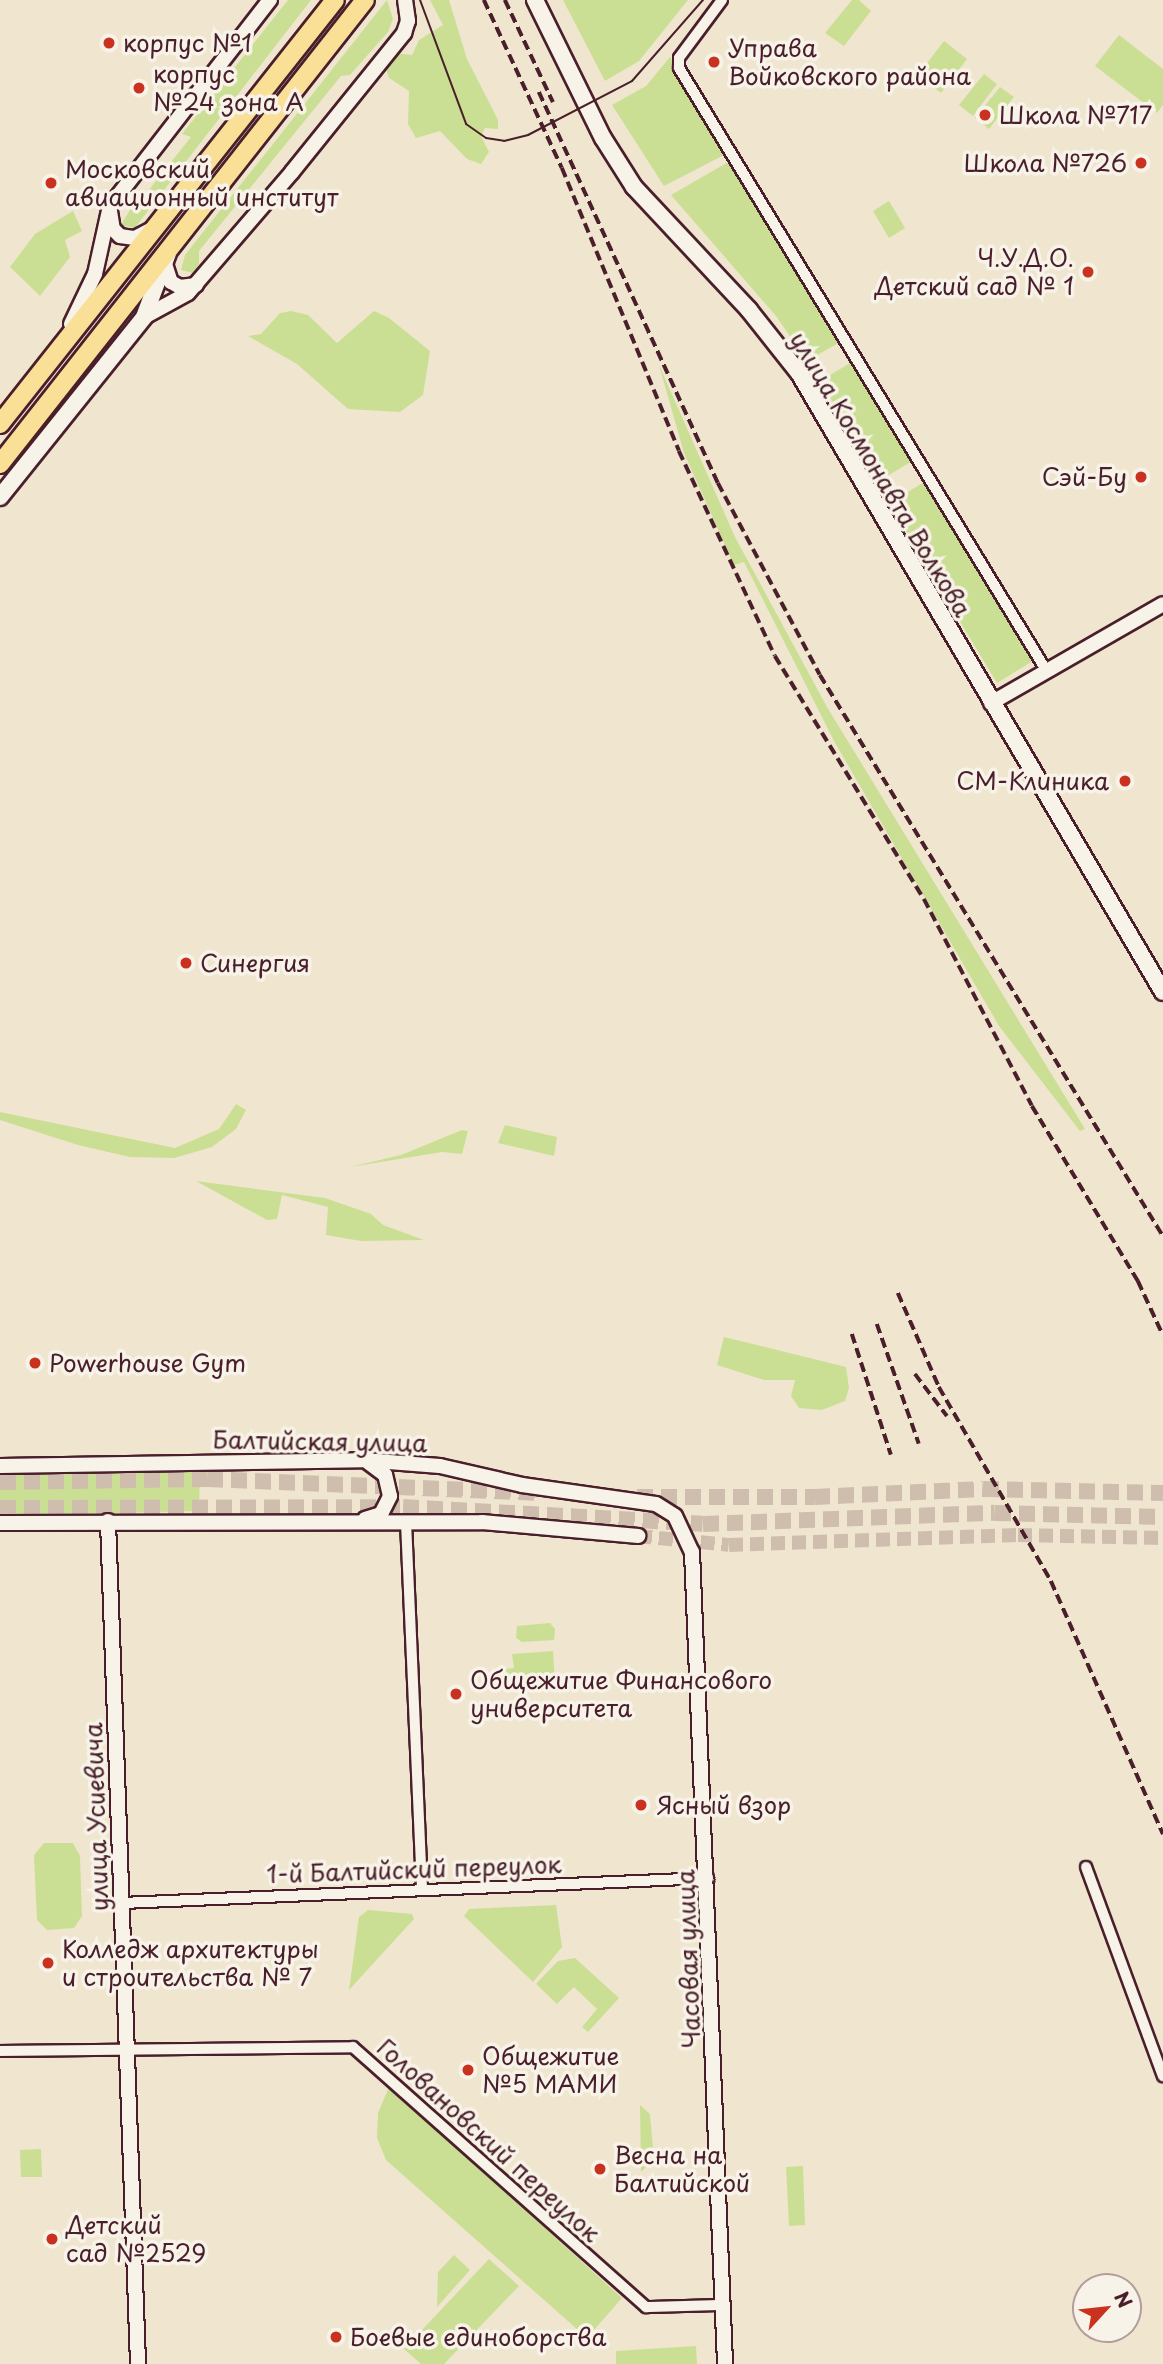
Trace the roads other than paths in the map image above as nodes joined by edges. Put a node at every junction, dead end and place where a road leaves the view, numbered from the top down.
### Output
1 (270, 0) edge
2 (335, 0) edge
3 (365, 0) edge
4 (405, 0) edge
5 (534, 0) edge
6 (722, 0) edge
7 (110, 206) junction
8 (158, 225) junction
9 (167, 257) junction
10 (202, 279) junction
11 (144, 317) junction
12 (54, 356) junction
13 (0, 425) edge
14 (0, 464) edge
15 (0, 497) edge
16 (1163, 604) edge
17 (1046, 670) junction
18 (991, 703) junction
19 (1163, 992) edge
20 (363, 1460) junction
21 (0, 1466) edge
22 (108, 1521) junction
23 (358, 1521) junction
24 (406, 1522) junction
25 (0, 1523) edge
26 (638, 1536) tunnel mouth
27 (692, 1552) joint
28 (1086, 1867) dead end
29 (708, 1878) junction
30 (422, 1890) junction
31 (122, 1903) junction
32 (0, 2051) edge
33 (127, 2052) junction
34 (1163, 2076) edge
35 (723, 2305) junction
36 (138, 2364) edge
37 (725, 2364) edge

1 - 7 street
2 - 8 main road
3 - 9 main road
4 - 10 street
5 - 18 main road, улица Космонавта Волкова
6 - 17 street
7 - 8 street
7 - 12 street
8 - 12 main road
9 - 10 street
9 - 11 main road
9 - 14 main road
10 - 11 street
11 - 15 main road
12 - 13 main road
16 - 17 street
17 - 18 street
18 - 19 main road, улица Космонавта Волкова
20 - 21 street, Балтийская улица
20 - 23 street
20 - 27 street, Балтийская улица
22 - 23 street
22 - 25 street
22 - 31 street, улица Усиевича
23 - 24 street
24 - 26 street
24 - 30 street
27 - 29 street, Часовая улица
28 - 34 street
29 - 30 street, 1-й Балтийский переулок
29 - 35 street, Часовая улица
30 - 31 street, 1-й Балтийский переулок
31 - 33 street, улица Усиевича
32 - 33 street, Головановский переулок
33 - 35 street, Головановский переулок
33 - 36 street, улица Усиевича
35 - 37 street, Часовая улица

